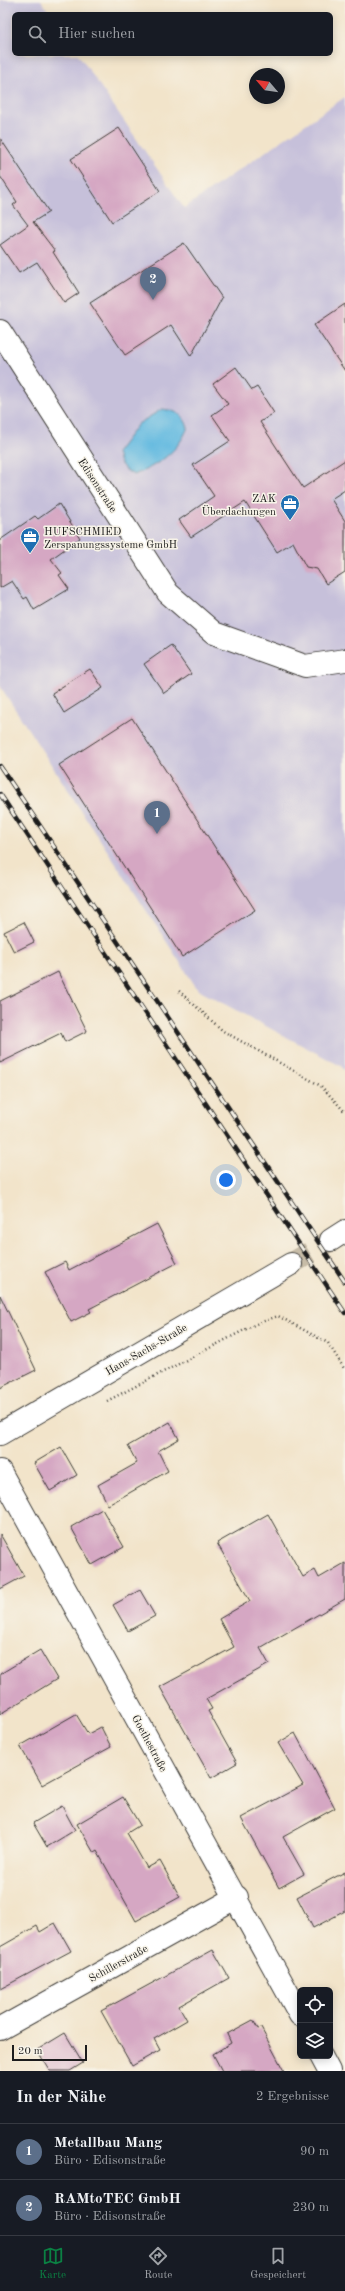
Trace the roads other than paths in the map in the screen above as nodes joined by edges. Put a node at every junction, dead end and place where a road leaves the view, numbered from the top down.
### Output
1 (0, 331) edge
2 (345, 660) edge
3 (291, 1264) tunnel mouth
4 (0, 1434) edge
5 (0, 1471) edge
6 (237, 1898) junction
7 (297, 2009) edge
8 (0, 2029) edge
9 (323, 2059) edge
10 (329, 2071) edge

1 - 2 street, Edisonstraße
3 - 4 street, Hans-Sachs-Straße
5 - 6 street, Goethestraße
6 - 7 street, Goethestraße
6 - 8 street, Schillerstraße
9 - 10 street

